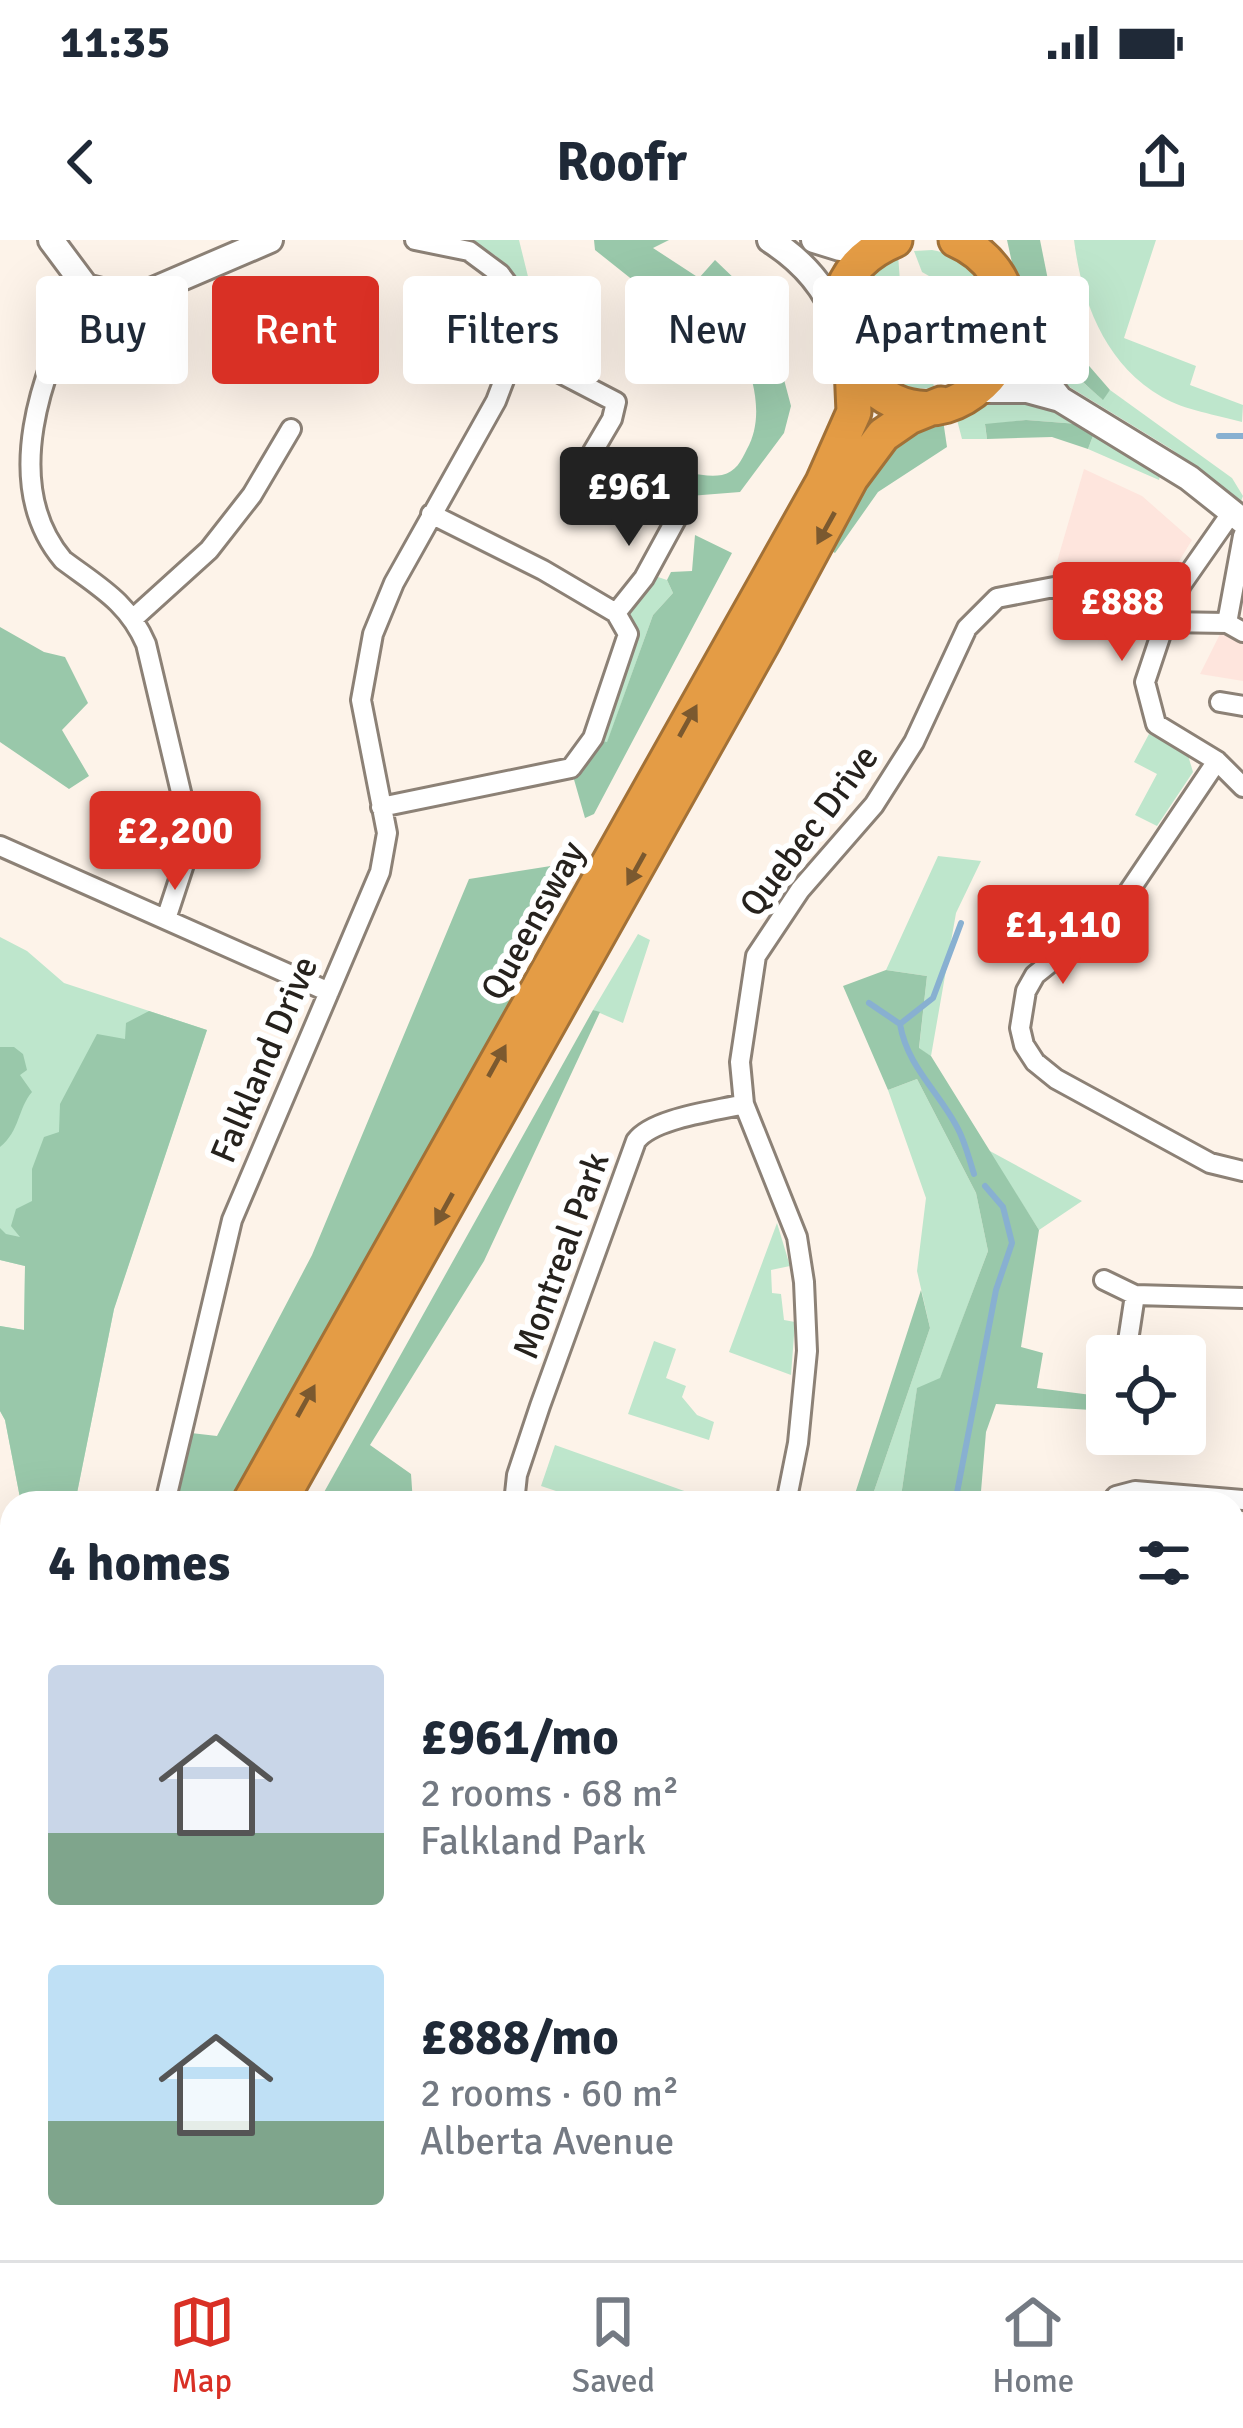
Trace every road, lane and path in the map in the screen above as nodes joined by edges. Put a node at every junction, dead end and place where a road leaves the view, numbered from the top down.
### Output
1 (51, 240) edge
2 (271, 240) edge
3 (415, 240) edge
4 (770, 240) edge
5 (814, 240) edge
6 (956, 240) edge
7 (885, 245) edge
8 (244, 246) edge
9 (998, 264) edge
10 (78, 276) edge
11 (182, 276) edge
12 (501, 276) edge
13 (851, 276) edge
14 (813, 277) edge
15 (36, 382) edge
16 (503, 384) edge
17 (581, 384) edge
18 (853, 384) edge
19 (868, 384) edge
20 (969, 384) edge
21 (1048, 384) edge
22 (1060, 399) junction
23 (946, 402) junction
24 (291, 429) dead end
25 (572, 487) dead end
26 (680, 512) dead end
27 (431, 514) junction
28 (1239, 523) edge
29 (616, 613) junction
30 (135, 617) junction
31 (1166, 622) junction
32 (1235, 628) edge
33 (1220, 703) dead end
34 (1243, 706) edge
35 (1217, 761) junction
36 (1243, 787) edge
37 (382, 807) junction
38 (0, 846) edge
39 (166, 919) junction
40 (329, 992) junction
41 (744, 1104) junction
42 (1243, 1171) edge
43 (1104, 1280) dead end
44 (1135, 1295) junction
45 (1243, 1298) edge
46 (1129, 1335) edge
47 (168, 1491) edge
48 (256, 1491) edge
49 (286, 1491) edge
50 (516, 1491) edge
51 (788, 1491) edge

1 - 10 street
2 - 8 street
3 - 12 street, Falkland Drive
4 - 14 street
5 - 7 street
6 - 9 highway
7 - 13 highway
8 - 11 street
15 - 30 street
16 - 27 street, Falkland Drive
17 - 25 street
48 -> 18 highway, Queensway
19 - 23 highway
20 - 23 highway
21 - 22 street
22 - 23 street
22 - 28 street
23 -> 49 highway, Queensway
24 - 30 street
26 - 29 street
27 - 29 street
27 - 37 street, Falkland Drive
28 - 31 street
28 - 32 street
29 - 37 street
30 - 39 street
31 - 32 street, Quebec Drive
31 - 35 street
31 - 41 street, Quebec Drive
33 - 34 street
35 - 36 street
35 - 42 street
37 - 40 street, Falkland Drive
38 - 39 street
39 - 40 street
40 - 47 street, Falkland Drive
41 - 50 street, Montreal Park
41 - 51 street, Quebec Drive
43 - 44 street
44 - 45 street
44 - 46 street

